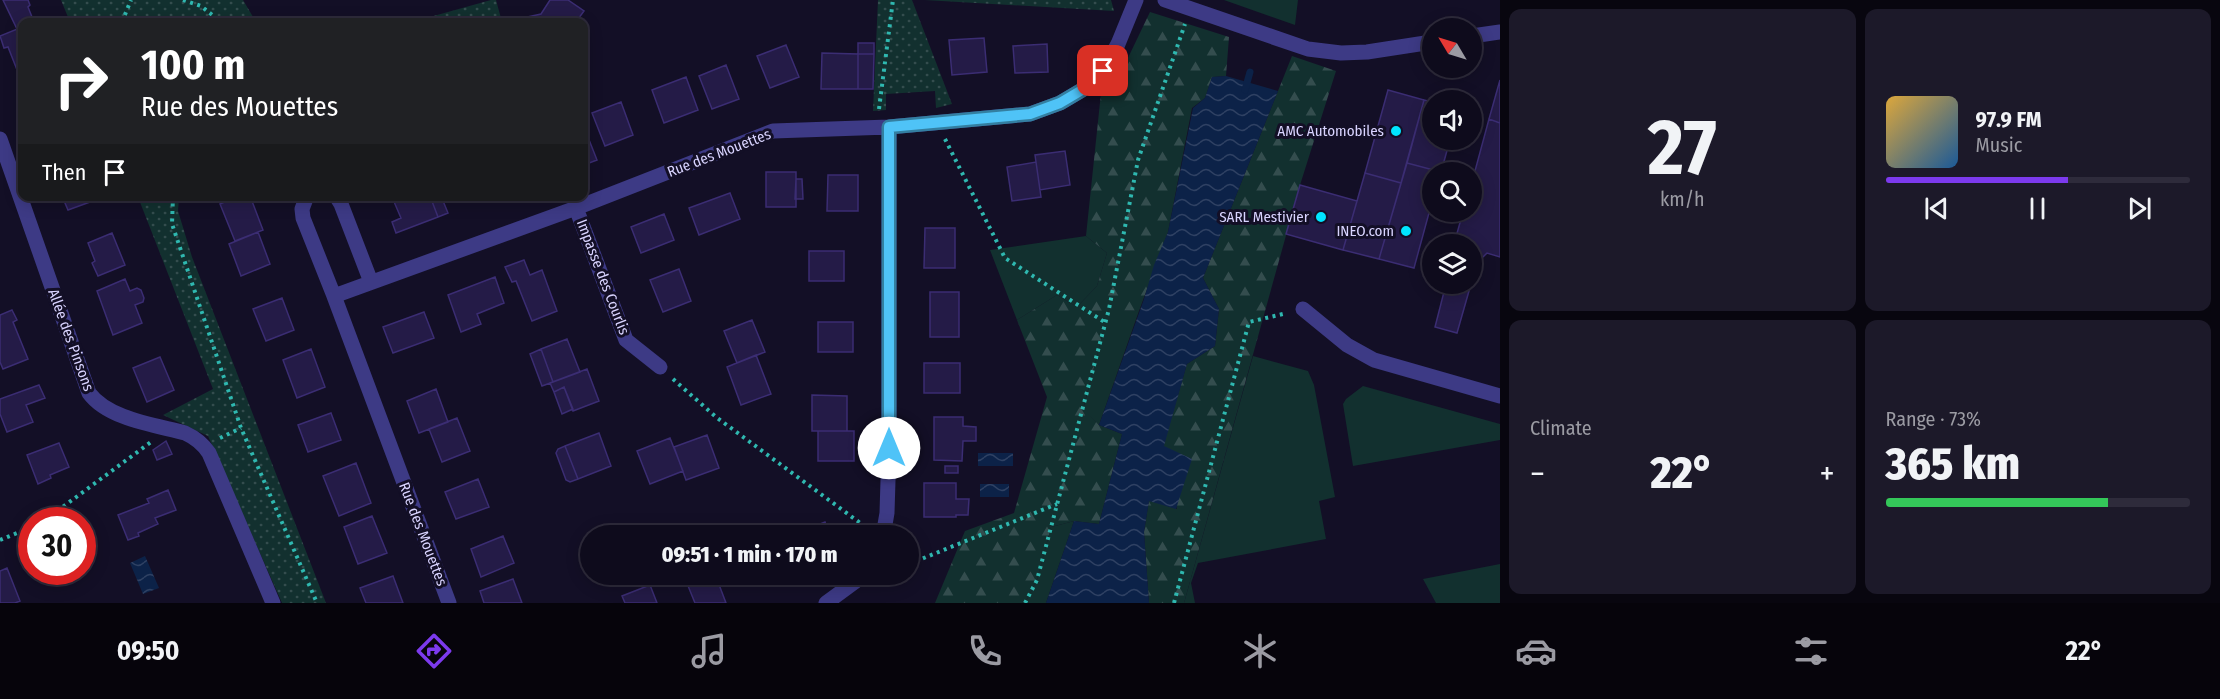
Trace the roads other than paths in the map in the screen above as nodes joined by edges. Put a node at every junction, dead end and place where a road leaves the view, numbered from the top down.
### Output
1 (1136, 0) edge
2 (1165, 0) edge
3 (1500, 32) edge
4 (1482, 35) edge
5 (1422, 44) edge
6 (884, 127) junction
7 (0, 139) edge
8 (18, 190) edge
9 (22, 201) edge
10 (305, 201) edge
11 (338, 201) edge
12 (576, 208) junction
13 (371, 282) junction
14 (334, 296) junction
15 (1303, 309) road end
16 (660, 367) road end
17 (1500, 396) edge
18 (885, 525) edge
19 (851, 585) edge
20 (273, 603) edge
21 (449, 603) edge
22 (826, 603) edge

1 - 6 street, Rue des Mouettes
2 - 5 street
3 - 4 street
6 - 12 street, Rue des Mouettes
6 - 18 street
7 - 8 street, Allée des Pinsons
9 - 20 street, Allée des Pinsons
10 - 14 street, Rue des Mouettes
11 - 13 street
12 - 13 street, Rue des Mouettes
12 - 16 street, Impasse des Courlis
13 - 14 street, Rue des Mouettes
14 - 21 street, Rue des Mouettes
15 - 17 street
19 - 22 street

